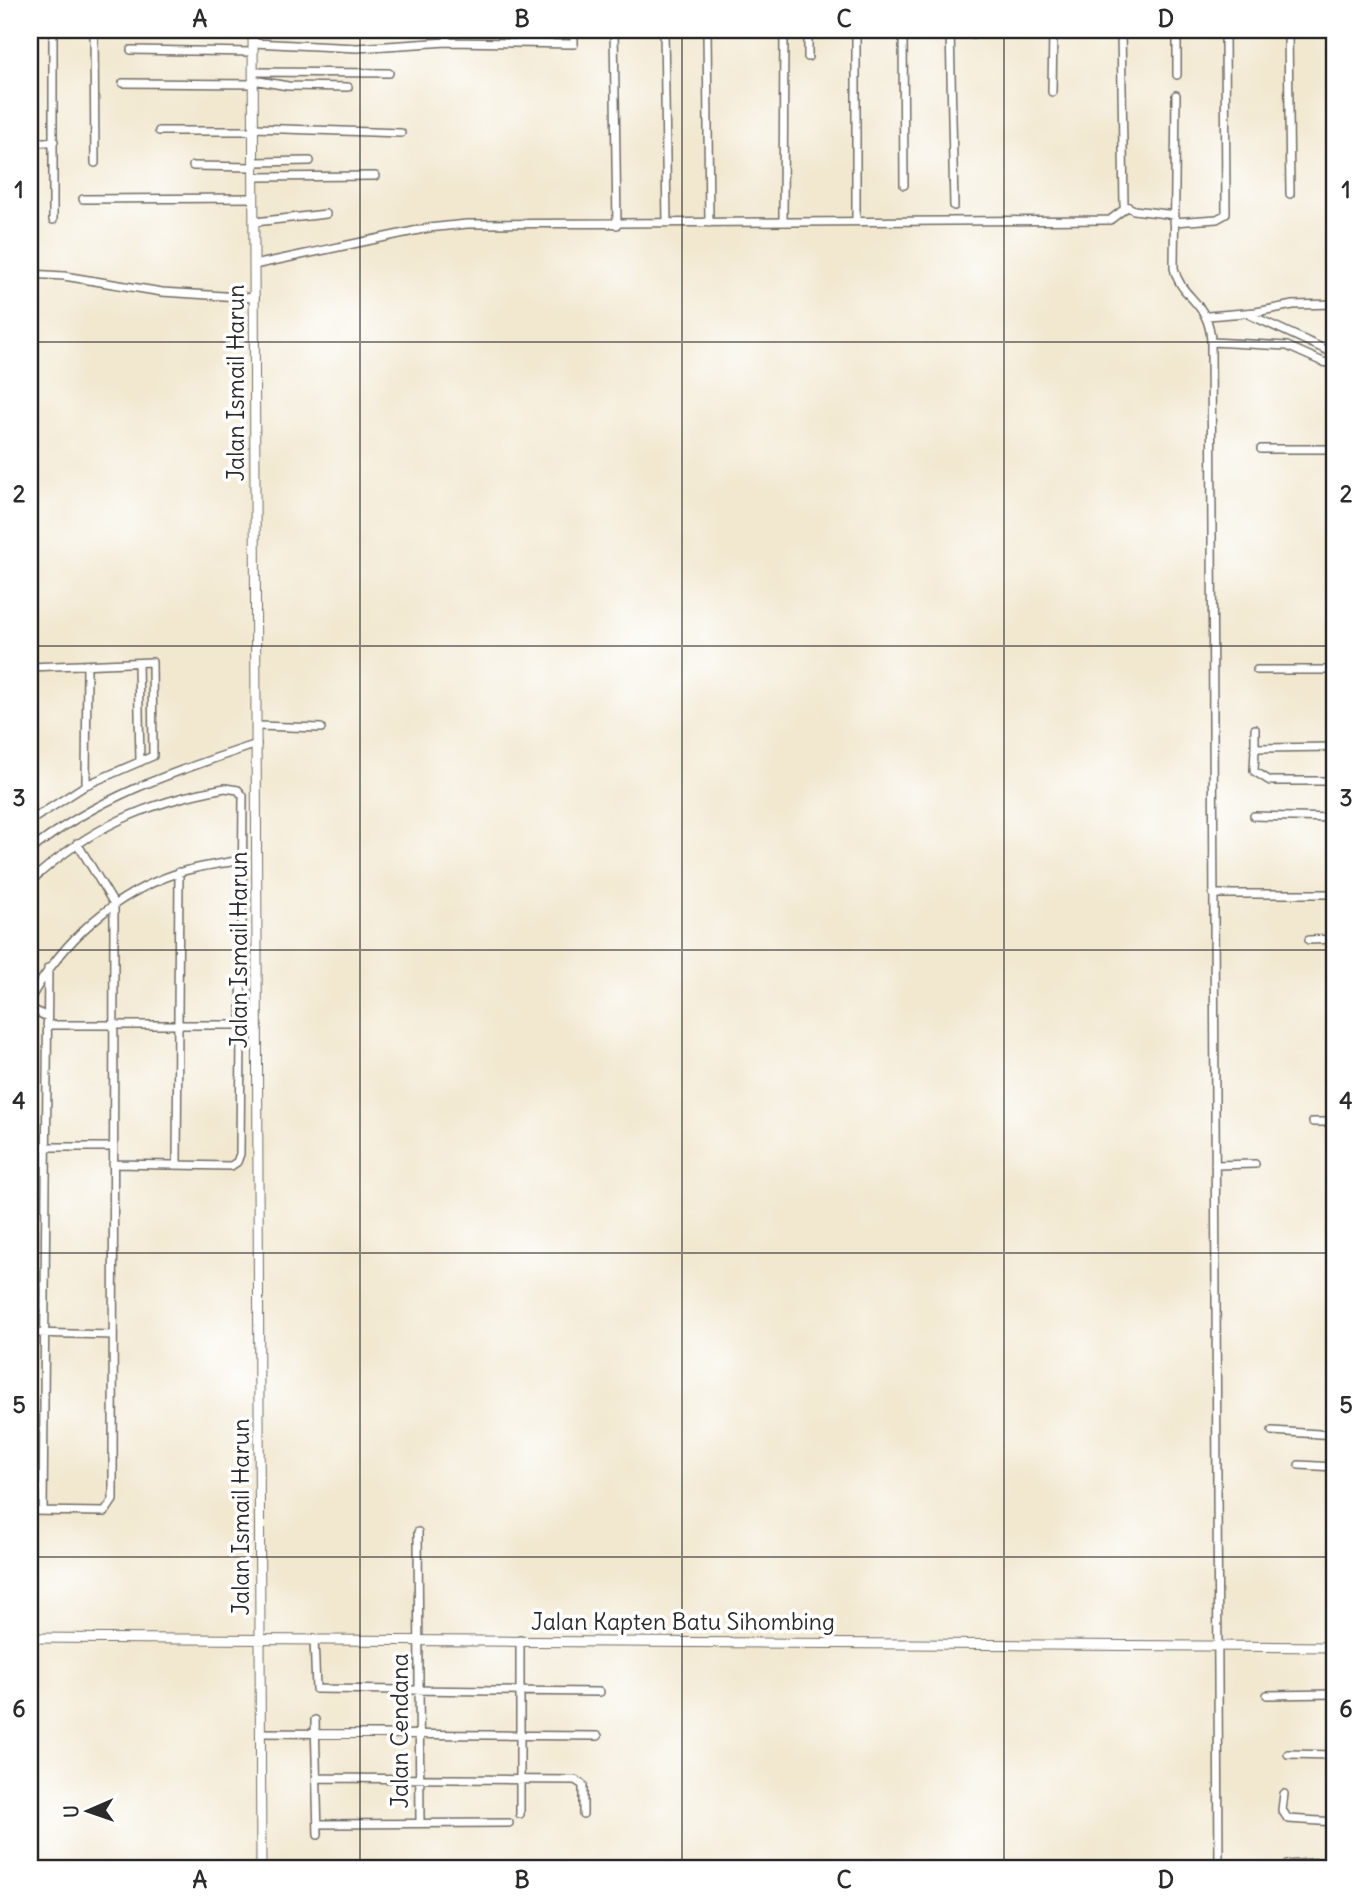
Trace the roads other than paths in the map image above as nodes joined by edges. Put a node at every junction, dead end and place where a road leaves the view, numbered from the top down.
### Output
1 (53, 30) edge
2 (94, 30) edge
3 (253, 30) edge
4 (447, 30) edge
5 (574, 30) edge
6 (614, 30) edge
7 (664, 30) edge
8 (707, 30) edge
9 (784, 30) edge
10 (808, 30) edge
11 (856, 30) edge
12 (903, 30) edge
13 (950, 30) edge
14 (1053, 30) edge
15 (1121, 30) edge
16 (1177, 30) edge
17 (1226, 30) edge
18 (1289, 30) edge
19 (447, 42) junction
20 (253, 47) junction
21 (131, 50) dead end
22 (808, 57) dead end
23 (389, 72) dead end
24 (1177, 75) dead end
25 (253, 79) junction
26 (123, 83) dead end
27 (348, 86) dead end
28 (1052, 92) dead end
29 (1176, 95) dead end
30 (254, 130) junction
31 (159, 131) dead end
32 (401, 133) dead end
33 (54, 141) junction
34 (310, 161) dead end
35 (95, 163) dead end
36 (193, 166) dead end
37 (254, 168) junction
38 (374, 176) dead end
39 (904, 185) dead end
40 (1290, 194) dead end
41 (254, 198) junction
42 (83, 199) dead end
43 (954, 206) dead end
44 (1127, 207) junction
45 (326, 214) dead end
46 (1175, 218) junction
47 (856, 219) junction
48 (53, 220) dead end
49 (783, 221) junction
50 (255, 222) junction
51 (30, 223) edge
52 (667, 223) junction
53 (709, 223) junction
54 (617, 225) junction
55 (254, 265) junction
56 (30, 274) edge
57 (255, 298) junction
58 (1335, 304) edge
59 (1248, 313) junction
60 (1208, 316) junction
61 (1212, 342) junction
62 (1335, 354) edge
63 (1335, 364) edge
64 (1261, 449) dead end
65 (1335, 449) edge
66 (138, 663) junction
67 (87, 665) junction
68 (30, 667) edge
69 (1257, 670) dead end
70 (1335, 670) edge
71 (257, 726) junction
72 (320, 728) dead end
73 (1255, 729) dead end
74 (30, 730) edge
75 (257, 744) junction
76 (1335, 747) edge
77 (1255, 748) junction
78 (140, 762) junction
79 (1335, 781) edge
80 (86, 785) junction
81 (1254, 816) dead end
82 (1335, 818) edge
83 (30, 821) edge
84 (77, 843) junction
85 (30, 851) edge
86 (241, 860) junction
87 (179, 872) junction
88 (30, 882) edge
89 (1213, 894) junction
90 (1335, 894) edge
91 (114, 904) junction
92 (1335, 939) edge
93 (1308, 940) dead end
94 (48, 968) junction
95 (30, 999) edge
96 (30, 1008) edge
97 (47, 1021) junction
98 (114, 1025) junction
99 (177, 1025) junction
100 (240, 1025) junction
101 (1313, 1122) dead end
102 (1335, 1122) edge
103 (30, 1147) edge
104 (45, 1147) junction
105 (113, 1147) junction
106 (113, 1164) junction
107 (1255, 1164) dead end
108 (177, 1165) junction
109 (1215, 1165) junction
110 (30, 1333) edge
111 (44, 1334) junction
112 (113, 1335) junction
113 (1272, 1432) dead end
114 (1335, 1435) edge
115 (1299, 1465) dead end
116 (1335, 1467) edge
117 (30, 1511) edge
118 (43, 1511) junction
119 (418, 1532) dead end
120 (30, 1638) edge
121 (261, 1638) junction
122 (314, 1638) junction
123 (419, 1639) junction
124 (520, 1640) junction
125 (1219, 1646) junction
126 (1335, 1647) edge
127 (419, 1690) junction
128 (520, 1691) junction
129 (600, 1692) dead end
130 (1267, 1695) dead end
131 (1335, 1695) edge
132 (315, 1720) dead end
133 (261, 1733) junction
134 (316, 1733) junction
135 (419, 1734) junction
136 (520, 1735) junction
137 (598, 1736) dead end
138 (1289, 1755) dead end
139 (1335, 1755) edge
140 (317, 1778) junction
141 (520, 1779) junction
142 (419, 1780) junction
143 (1284, 1794) dead end
144 (520, 1814) dead end
145 (583, 1814) dead end
146 (1335, 1822) edge
147 (419, 1823) junction
148 (509, 1823) dead end
149 (318, 1824) junction
150 (318, 1835) dead end
151 (1335, 1861) edge
152 (1287, 1865) dead end
153 (261, 1869) edge
154 (1219, 1869) edge

1 - 33 street
2 - 35 street
3 - 20 street, Jalan Ismail Harun
4 - 19 street
5 - 19 street
6 - 54 street
7 - 52 street
8 - 53 street
9 - 49 street
10 - 22 street
11 - 47 street
12 - 39 street
13 - 43 street
14 - 28 street
15 - 44 street
16 - 24 street
17 - 46 street
18 - 40 street
19 - 20 street
20 - 21 street
20 - 25 street, Jalan Ismail Harun
23 - 25 street
25 - 26 street
25 - 27 street
25 - 30 street, Jalan Ismail Harun
29 - 46 street
30 - 31 street
30 - 32 street
30 - 37 street, Jalan Ismail Harun
33 - 48 street
33 - 51 street
34 - 37 street
36 - 37 street
37 - 38 street
37 - 41 street, Jalan Ismail Harun
41 - 42 street
41 - 50 street, Jalan Ismail Harun
44 - 46 street
44 - 47 street
45 - 50 street
46 - 60 street
47 - 49 street
49 - 53 street
50 - 55 street, Jalan Ismail Harun
52 - 53 street
52 - 54 street
54 - 55 street
55 - 57 street, Jalan Ismail Harun
56 - 57 street
57 - 71 street, Jalan Ismail Harun
58 - 59 street
59 - 60 street
59 - 62 street
60 - 61 street
61 - 63 street
61 - 89 street
64 - 65 street
66 - 67 street
66 - 78 street
66 - 78 street
67 - 68 street
67 - 80 street
68 - 74 street
69 - 70 street
71 - 72 street
71 - 75 street, Jalan Ismail Harun
73 - 77 street
75 - 85 street
75 - 121 street, Jalan Ismail Harun
76 - 77 street
77 - 79 street
78 - 80 street
80 - 83 street
81 - 82 street
84 - 86 street
84 - 88 street
84 - 91 street
86 - 87 street
86 - 100 street
87 - 91 street
87 - 99 street
89 - 90 street
89 - 109 street
91 - 94 street
91 - 98 street
92 - 93 street
94 - 95 street
94 - 97 street
96 - 97 street
97 - 98 street
97 - 104 street
98 - 99 street
98 - 105 street
99 - 100 street
99 - 108 street
100 - 108 street
101 - 102 street
103 - 104 street
104 - 105 street
104 - 111 street
105 - 106 street
106 - 108 street
106 - 112 street
107 - 109 street
109 - 125 street
110 - 111 street
111 - 112 street
111 - 118 street
112 - 118 street
113 - 114 street
115 - 116 street
117 - 118 street
119 - 123 street, Jalan Cendana
120 - 121 street, Jalan Kapten Batu Sihombing
121 - 122 street, Jalan Kapten Batu Sihombing
121 - 133 street, Jalan Ismail Harun
122 - 123 street, Jalan Kapten Batu Sihombing
122 - 127 street
123 - 124 street, Jalan Kapten Batu Sihombing
123 - 127 street, Jalan Cendana
124 - 125 street, Jalan Kapten Batu Sihombing
124 - 128 street
125 - 126 street, Jalan Kapten Batu Sihombing
125 - 154 street
127 - 128 street
127 - 135 street, Jalan Cendana
128 - 129 street
128 - 136 street
130 - 131 street
132 - 134 street
133 - 134 street
133 - 153 street, Jalan Ismail Harun
134 - 135 street
134 - 140 street
135 - 136 street
135 - 142 street, Jalan Cendana
136 - 137 street
136 - 141 street
138 - 139 street
140 - 142 street
140 - 149 street
141 - 142 street
141 - 144 street
141 - 145 street
142 - 147 street, Jalan Cendana
143 - 146 street
147 - 148 street
147 - 149 street
149 - 150 street
151 - 152 street

